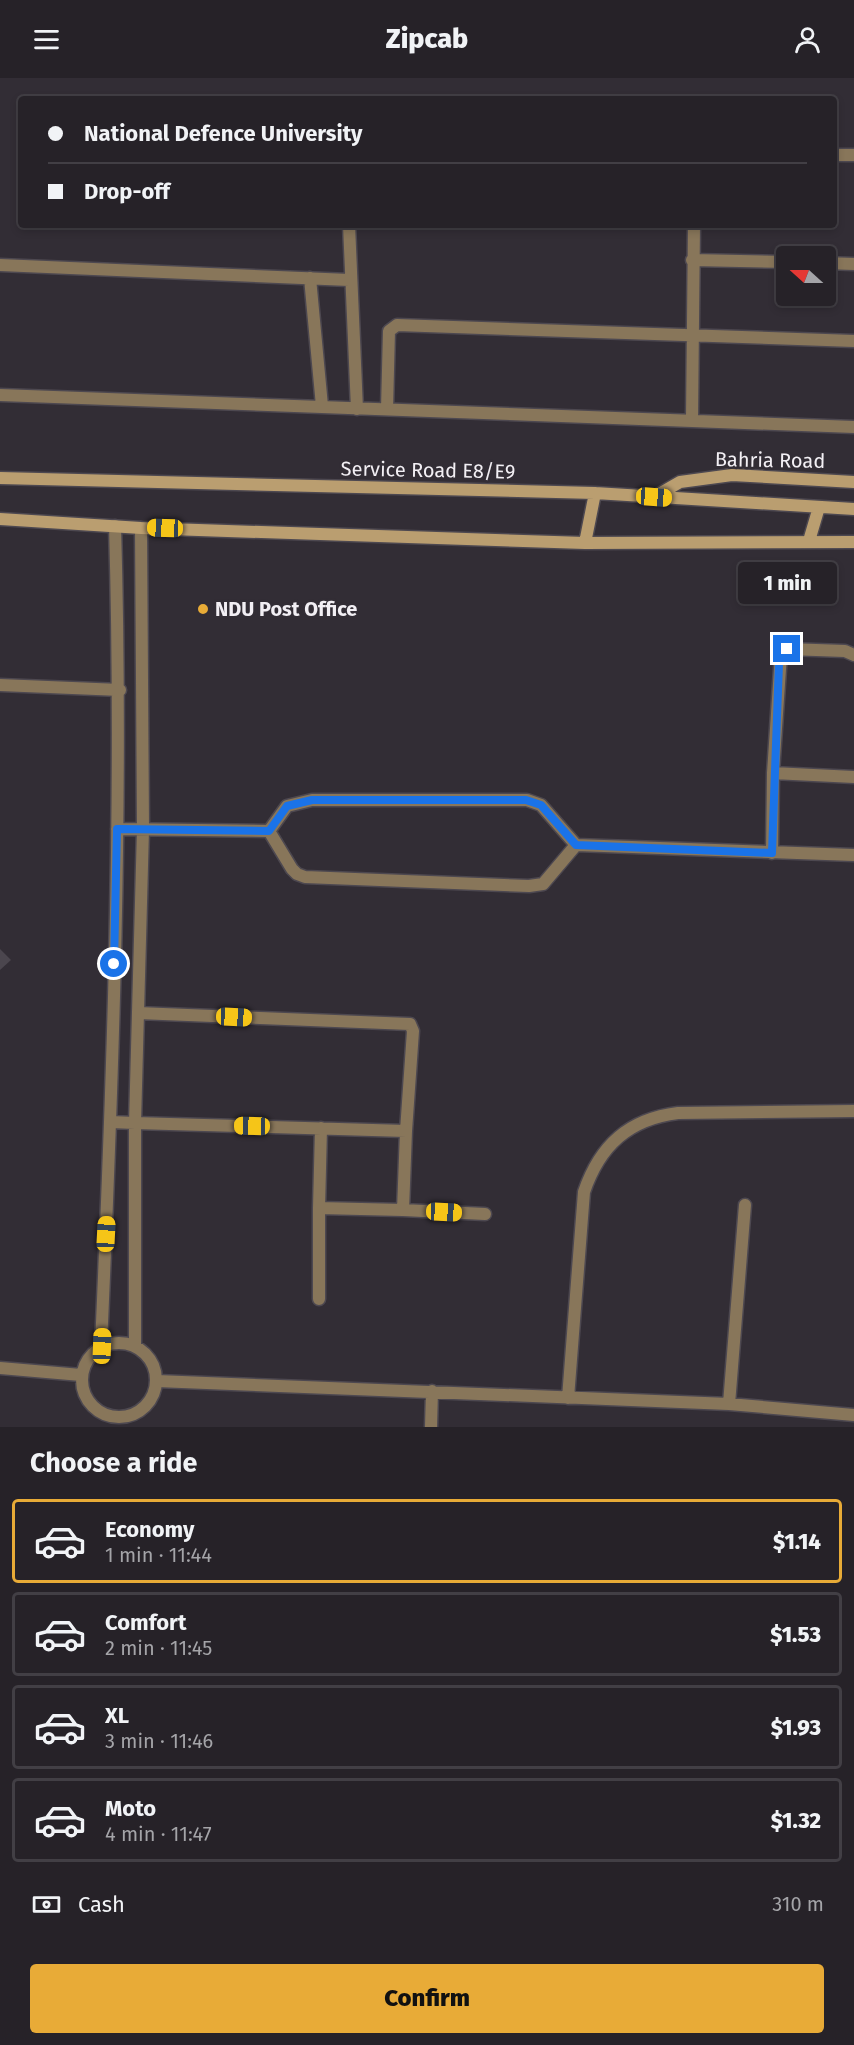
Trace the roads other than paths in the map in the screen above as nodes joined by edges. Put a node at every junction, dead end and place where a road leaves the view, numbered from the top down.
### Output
1 (837, 155) edge
2 (854, 155) edge
3 (349, 228) edge
4 (694, 228) edge
5 (692, 260) junction
6 (776, 262) edge
7 (836, 263) edge
8 (854, 264) edge
9 (0, 266) edge
10 (310, 278) junction
11 (349, 280) junction
12 (691, 336) junction
13 (854, 341) edge
14 (0, 395) edge
15 (322, 406) junction
16 (357, 409) junction
17 (387, 409) junction
18 (692, 419) junction
19 (854, 427) edge
20 (0, 478) edge
21 (854, 482) edge
22 (595, 493) junction
23 (654, 497) junction
24 (819, 507) junction
25 (854, 509) edge
26 (0, 519) edge
27 (115, 526) junction
28 (141, 528) junction
29 (809, 541) junction
30 (854, 542) edge
31 (585, 543) junction
32 (854, 655) edge
33 (0, 685) edge
34 (120, 690) junction
35 (773, 773) junction
36 (854, 777) edge
37 (117, 829) junction
38 (143, 829) junction
39 (269, 831) junction
40 (576, 845) junction
41 (772, 853) junction
42 (854, 855) edge
43 (138, 1013) junction
44 (854, 1111) edge
45 (111, 1122) junction
46 (135, 1123) junction
47 (321, 1128) junction
48 (406, 1131) junction
49 (745, 1205) dead end
50 (319, 1208) junction
51 (403, 1210) junction
52 (485, 1214) dead end
53 (319, 1299) dead end
54 (135, 1345) junction
55 (102, 1346) junction
56 (0, 1368) edge
57 (81, 1376) junction
58 (158, 1382) junction
59 (432, 1391) junction
60 (568, 1398) junction
61 (729, 1404) junction
62 (854, 1415) edge
63 (430, 1427) edge

1 - 2 street
3 - 11 street
4 - 5 street
5 - 6 street
5 - 12 street
7 - 8 street
9 - 10 street
10 - 11 street
10 - 15 street
11 - 16 street
12 - 13 street
12 - 17 street
12 - 18 street
14 - 15 street
15 - 16 street
16 - 17 street
17 - 18 street
18 - 19 street
20 - 22 street, Service Road E8/E9
21 - 23 street, Bahria Road
22 - 23 street, Service Road E8/E9
22 - 31 street
23 - 24 street, Service Road E8/E9
24 - 25 street, Service Road E8/E9
24 - 29 street
26 - 27 street
27 - 28 street
27 - 34 street
28 - 31 street
28 - 38 street
29 - 30 street
29 - 31 street
32 - 35 street
33 - 34 street
34 - 37 street
35 - 36 street
35 - 41 street
37 - 38 street
37 - 45 street
38 - 39 street
38 - 43 street
39 - 40 street
39 - 40 street
40 - 41 street
41 - 42 street
43 - 46 street
43 - 48 street
44 - 60 street
45 - 46 street
45 - 55 street
46 - 47 street
46 - 54 street
47 - 48 street
47 - 50 street
48 - 51 street
49 - 61 street
50 - 51 street
50 - 53 street
51 - 52 street
54 - 55 street
54 - 58 street
55 - 57 street
56 - 57 street
57 - 58 street
58 - 59 street
59 - 60 street
59 - 63 street
60 - 61 street
61 - 62 street

